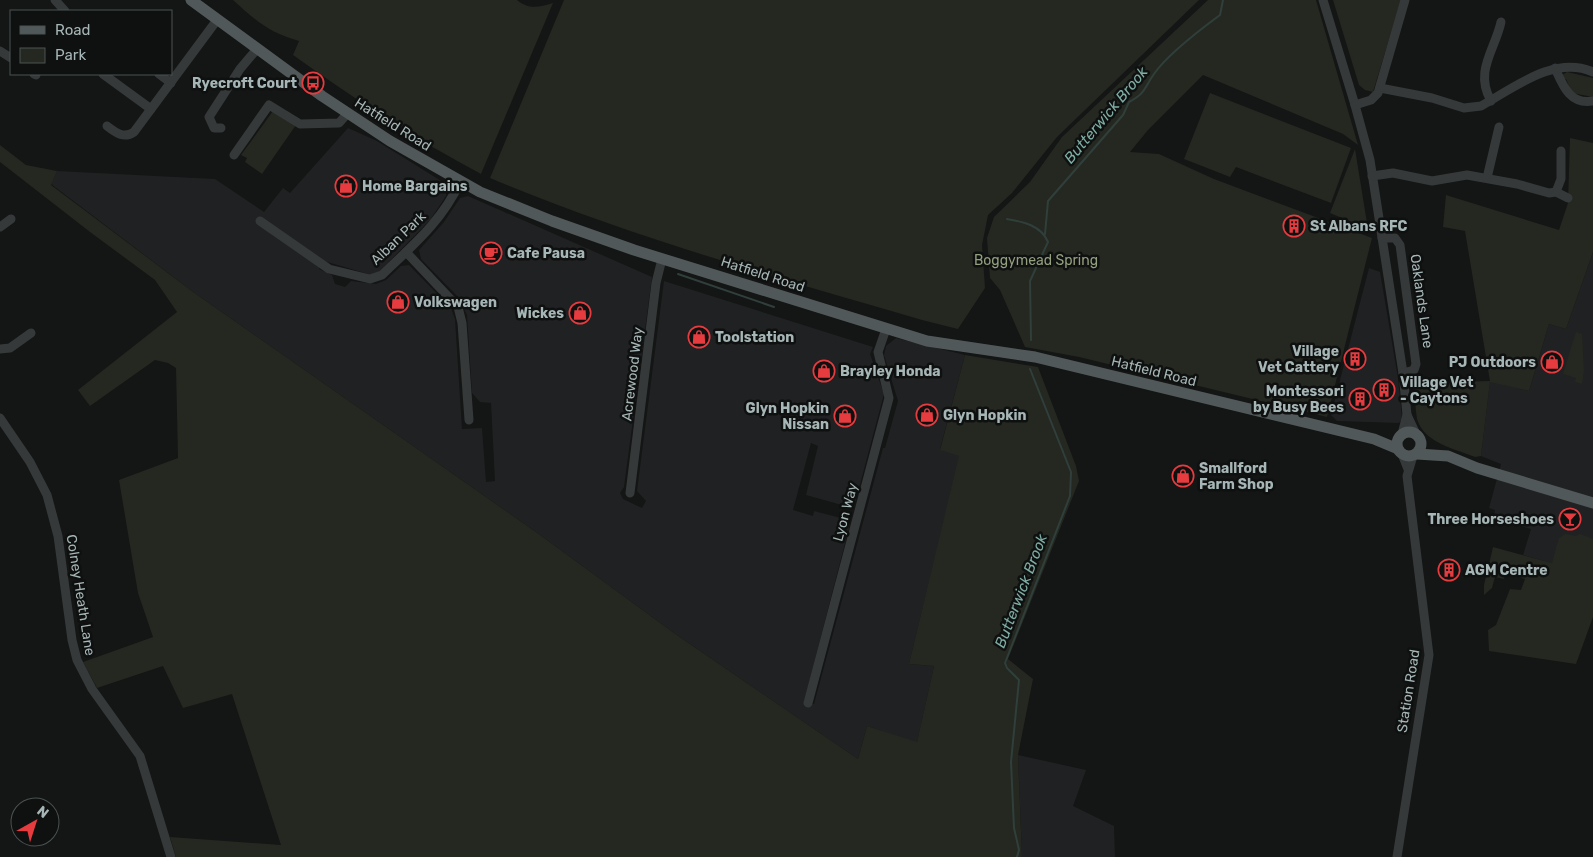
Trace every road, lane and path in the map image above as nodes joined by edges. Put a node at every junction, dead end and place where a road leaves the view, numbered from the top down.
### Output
1 (55, 0) edge
2 (191, 0) edge
3 (1323, 0) edge
4 (1405, 0) edge
5 (63, 10) edge
6 (217, 20) junction
7 (1501, 22) dead end
8 (257, 49) junction
9 (1555, 68) junction
10 (1593, 72) edge
11 (104, 75) edge
12 (160, 75) edge
13 (171, 83) junction
14 (1380, 88) junction
15 (1491, 101) junction
16 (1593, 101) edge
17 (1355, 105) junction
18 (151, 109) junction
19 (347, 114) junction
20 (107, 126) dead end
21 (1499, 127) dead end
22 (221, 128) dead end
23 (1561, 151) dead end
24 (234, 155) dead end
25 (1372, 176) junction
26 (1487, 178) junction
27 (460, 182) junction
28 (1556, 192) junction
29 (1568, 198) dead end
30 (11, 219) dead end
31 (260, 222) dead end
32 (0, 227) edge
33 (1382, 238) junction
34 (406, 252) junction
35 (662, 259) junction
36 (886, 329) junction
37 (32, 333) dead end
38 (0, 349) edge
39 (1403, 374) junction
40 (1407, 415) junction
41 (0, 418) edge
42 (470, 420) dead end
43 (1402, 434) junction
44 (1418, 436) junction
45 (1382, 441) junction
46 (1407, 453) junction
47 (1448, 456) junction
48 (630, 493) dead end
49 (1593, 503) edge
50 (808, 703) dead end
51 (171, 857) edge
52 (1397, 857) edge

1 - 5 street
2 - 6 main road, Hatfield Road
3 - 17 street
4 - 14 street
6 - 8 main road, Hatfield Road
6 - 13 street
7 - 15 street
8 - 19 main road, Hatfield Road
8 - 22 street
9 - 10 street
9 - 15 street
9 - 16 street
11 - 18 street
12 - 13 street
13 - 18 street
14 - 15 street
14 - 17 street
17 - 25 street
18 - 20 street
19 - 24 street
19 - 27 main road, Hatfield Road
21 - 26 street
23 - 28 street
25 - 26 street
25 - 33 street
26 - 28 street
27 - 34 street, Alban Park
27 - 35 main road, Hatfield Road
28 - 29 street
30 - 32 street
31 - 34 street, Alban Park
33 - 39 street
33 - 39 street, Oaklands Lane
34 - 42 street
35 - 36 main road, Hatfield Road
35 - 48 street, Acrewood Way
36 - 45 main road, Hatfield Road
36 - 50 street, Lyon Way
37 - 38 street
39 - 40 street
40 - 43 street
40 - 44 street
41 - 51 street, Colney Heath Lane
43 - 44 main road
43 - 45 main road
43 - 46 main road
44 - 46 main road
44 - 47 main road, Hatfield Road
45 - 46 main road, Hatfield Road
46 - 47 main road, Hatfield Road
46 - 52 street, Station Road
47 - 49 main road, Hatfield Road

